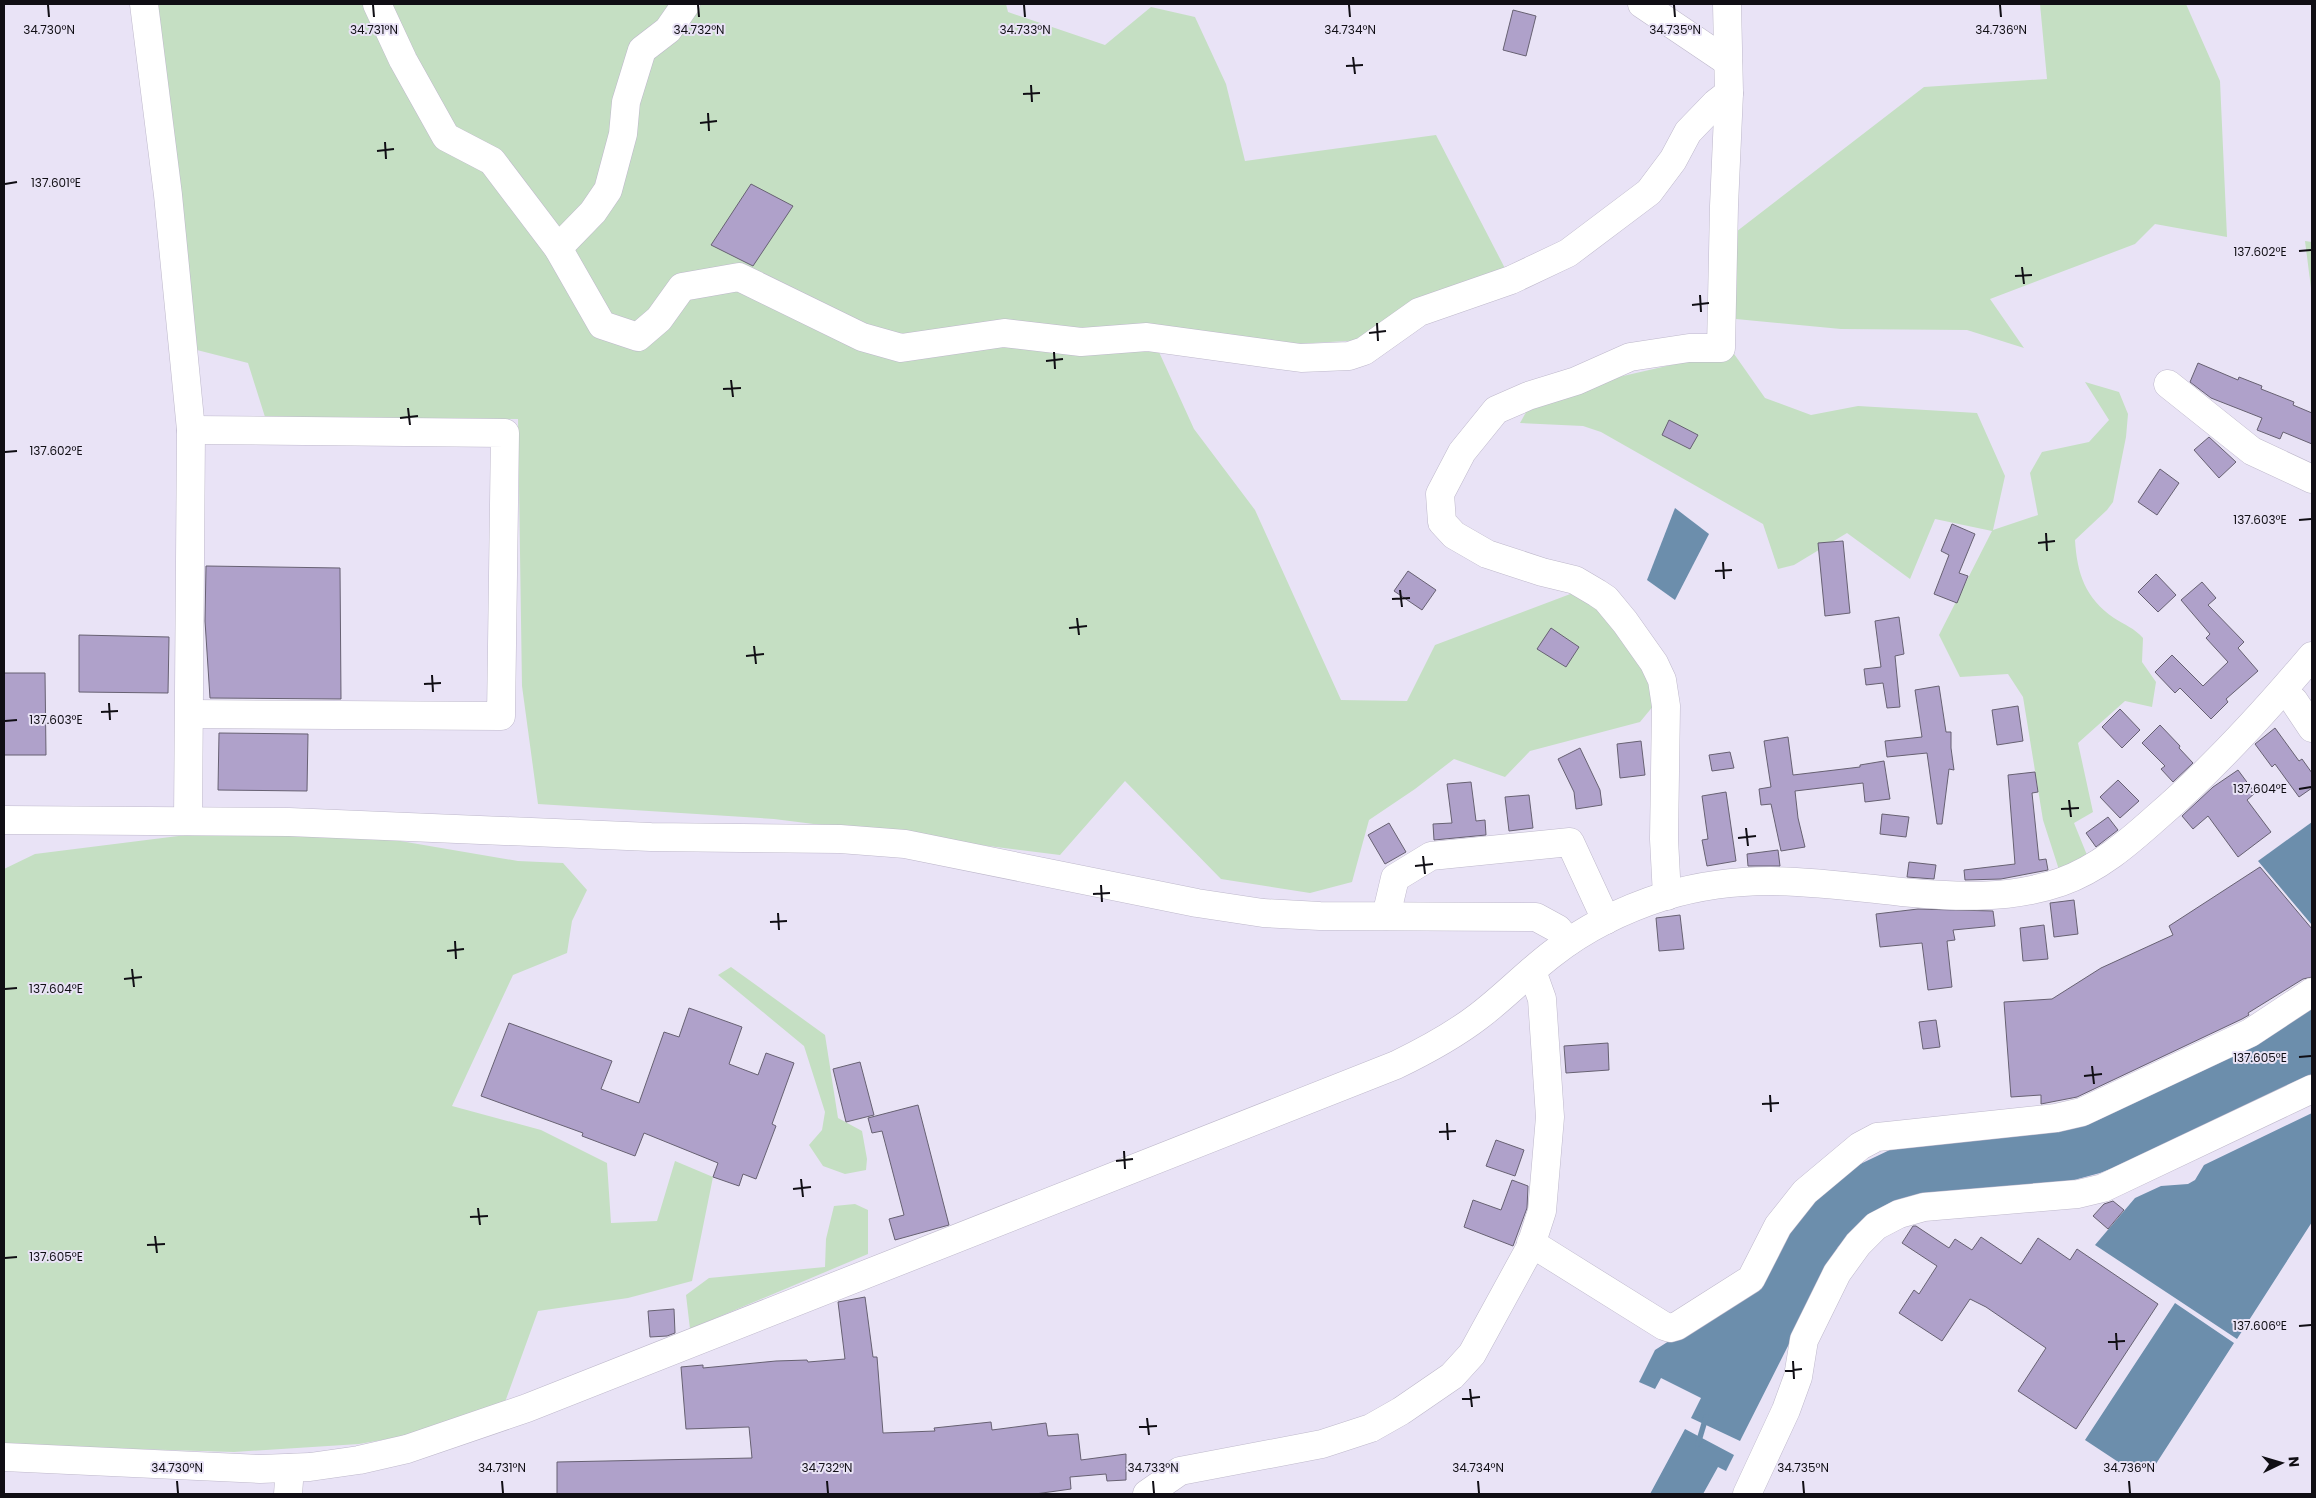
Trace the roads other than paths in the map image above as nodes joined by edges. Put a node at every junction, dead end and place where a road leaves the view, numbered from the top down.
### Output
1 (144, 4) edge
2 (377, 4) edge
3 (686, 4) edge
4 (1642, 4) edge
5 (1727, 4) edge
6 (1728, 62) junction
7 (1729, 93) junction
8 (558, 248) junction
9 (2168, 384) dead end
10 (191, 430) junction
11 (2312, 479) edge
12 (2312, 656) edge
13 (2283, 691) junction
14 (190, 714) junction
15 (2312, 728) edge
16 (4, 820) edge
17 (188, 822) junction
18 (1667, 896) junction
19 (1386, 916) junction
20 (1606, 920) junction
21 (1568, 942) junction
22 (1532, 971) junction
23 (2312, 992) edge
24 (2312, 1089) edge
25 (1532, 1243) junction
26 (4, 1456) edge
27 (289, 1481) edge
28 (1147, 1494) edge
29 (1747, 1494) edge

1 - 10 street
2 - 8 street
3 - 8 street
4 - 6 street
5 - 6 street
6 - 7 street
7 - 8 street
7 - 18 street
9 - 11 street
10 - 14 street
10 - 14 street
12 - 13 street
13 - 15 street
13 - 18 street
14 - 17 street
16 - 17 street
17 - 19 street
18 - 20 street
19 - 20 street
19 - 21 street
20 - 21 street
21 - 22 street
22 - 25 street
22 - 27 street
23 - 25 street
24 - 29 street
25 - 28 street
26 - 27 street

